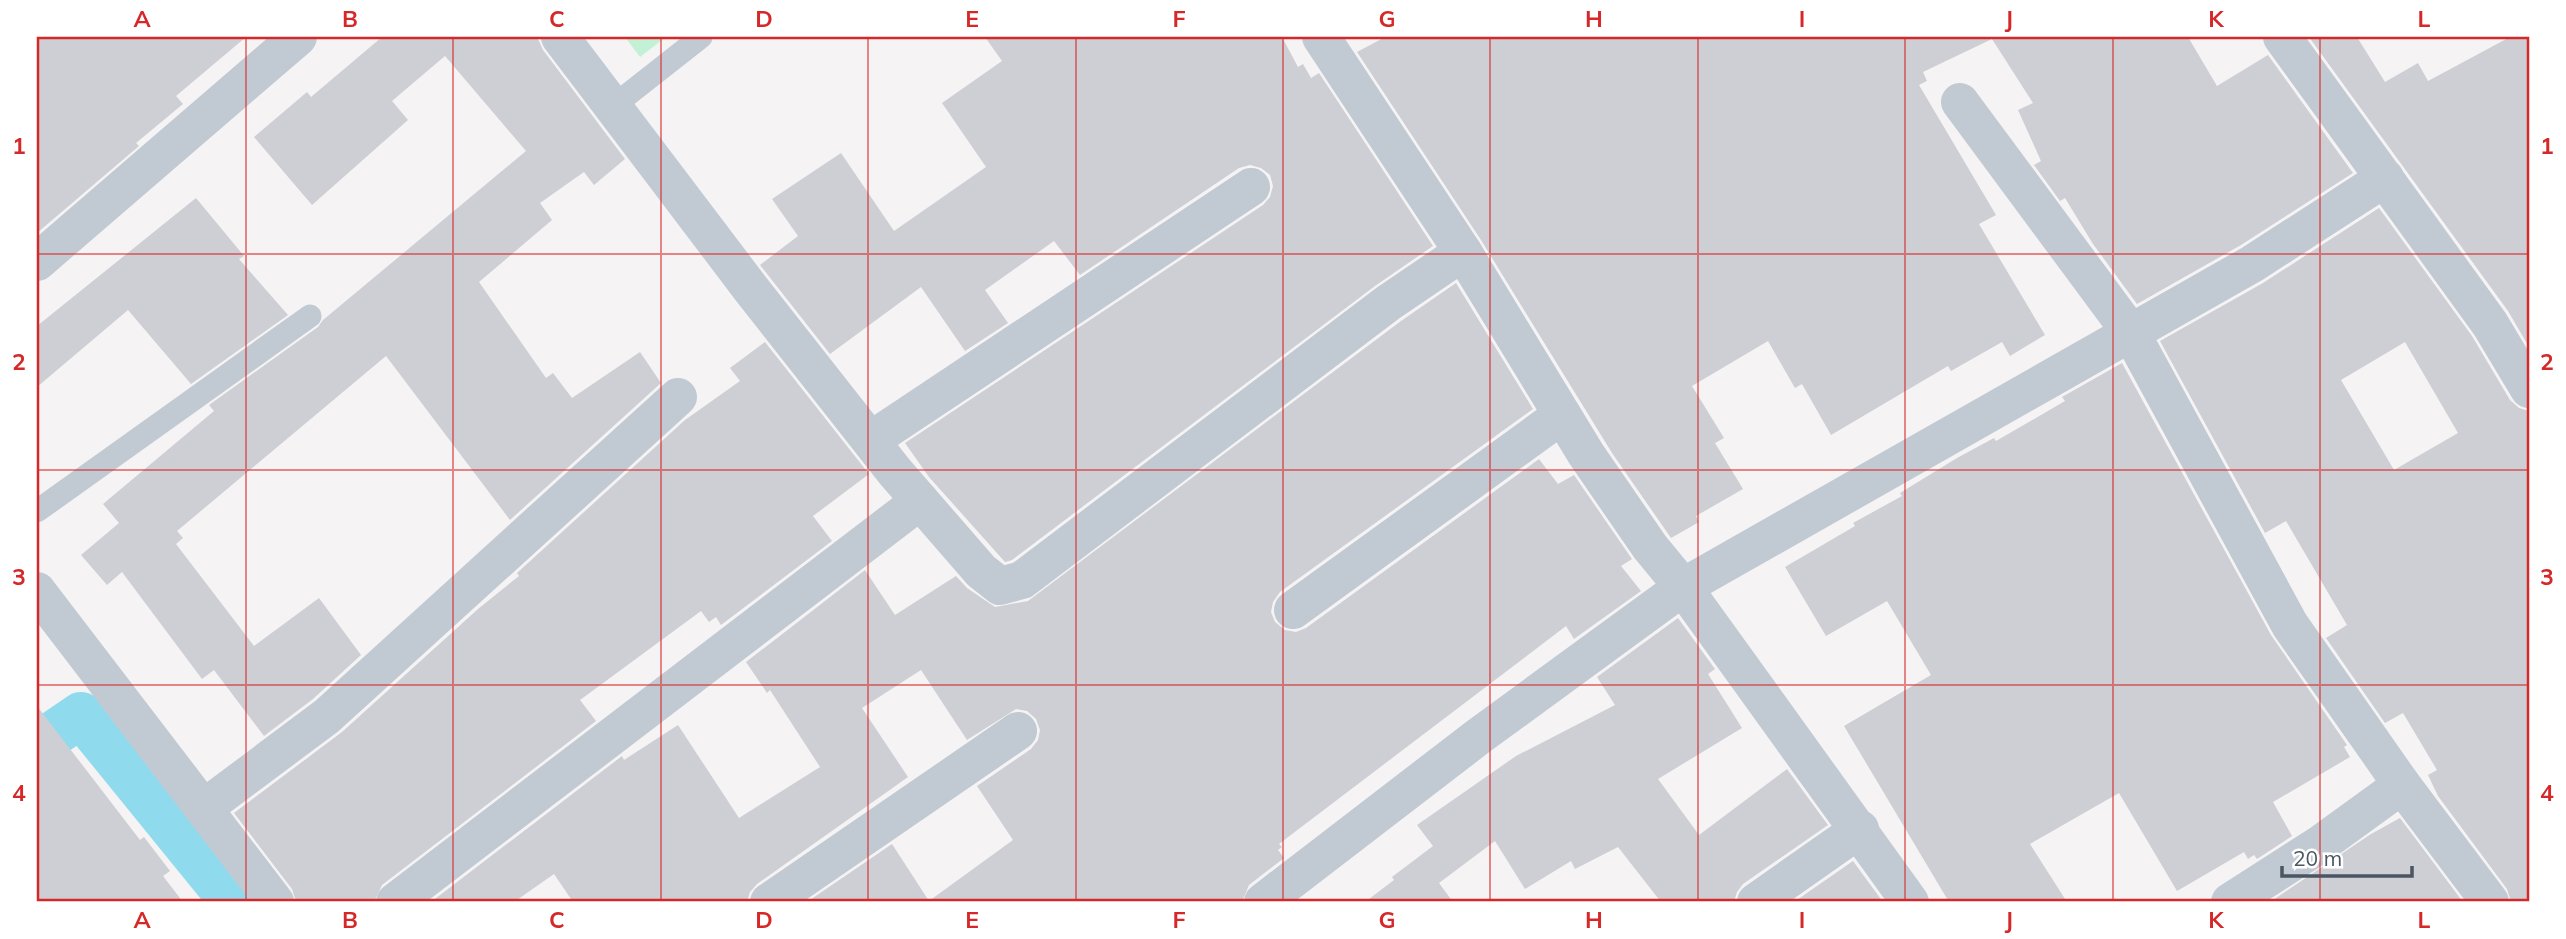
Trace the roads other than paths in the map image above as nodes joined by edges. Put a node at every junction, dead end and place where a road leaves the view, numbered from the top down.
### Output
1 (298, 37) edge
2 (559, 37) edge
3 (701, 37) edge
4 (1321, 37) edge
5 (2282, 37) edge
6 (1960, 102) dead end
7 (612, 107) junction
8 (2385, 178) junction
9 (1251, 187) dead end
10 (1463, 252) junction
11 (37, 262) edge
12 (310, 316) dead end
13 (2131, 333) junction
14 (2529, 388) edge
15 (678, 397) dead end
16 (1562, 415) junction
17 (872, 440) junction
18 (920, 501) junction
19 (37, 510) edge
20 (1683, 587) junction
21 (39, 599) edge
22 (1293, 610) dead end
23 (1018, 731) dead end
24 (2402, 785) junction
25 (204, 807) junction
26 (1860, 829) junction
27 (275, 902) edge
28 (395, 902) edge
29 (769, 902) edge
30 (1263, 902) edge
31 (1756, 902) edge
32 (1910, 902) edge
33 (2230, 902) edge
34 (2490, 902) edge

1 - 11 street
2 - 7 street
3 - 7 lane
4 - 10 street
5 - 8 street
6 - 13 street
7 - 17 street
8 - 13 street
8 - 14 street
9 - 17 street
10 - 16 street
10 - 18 street
12 - 19 lane
13 - 20 street
13 - 24 street
15 - 25 street
16 - 20 street
16 - 22 street
17 - 18 street
18 - 28 street
20 - 26 street
20 - 30 street
21 - 25 street
23 - 29 street
24 - 33 street
24 - 34 street
25 - 27 street
26 - 31 street
26 - 32 street

